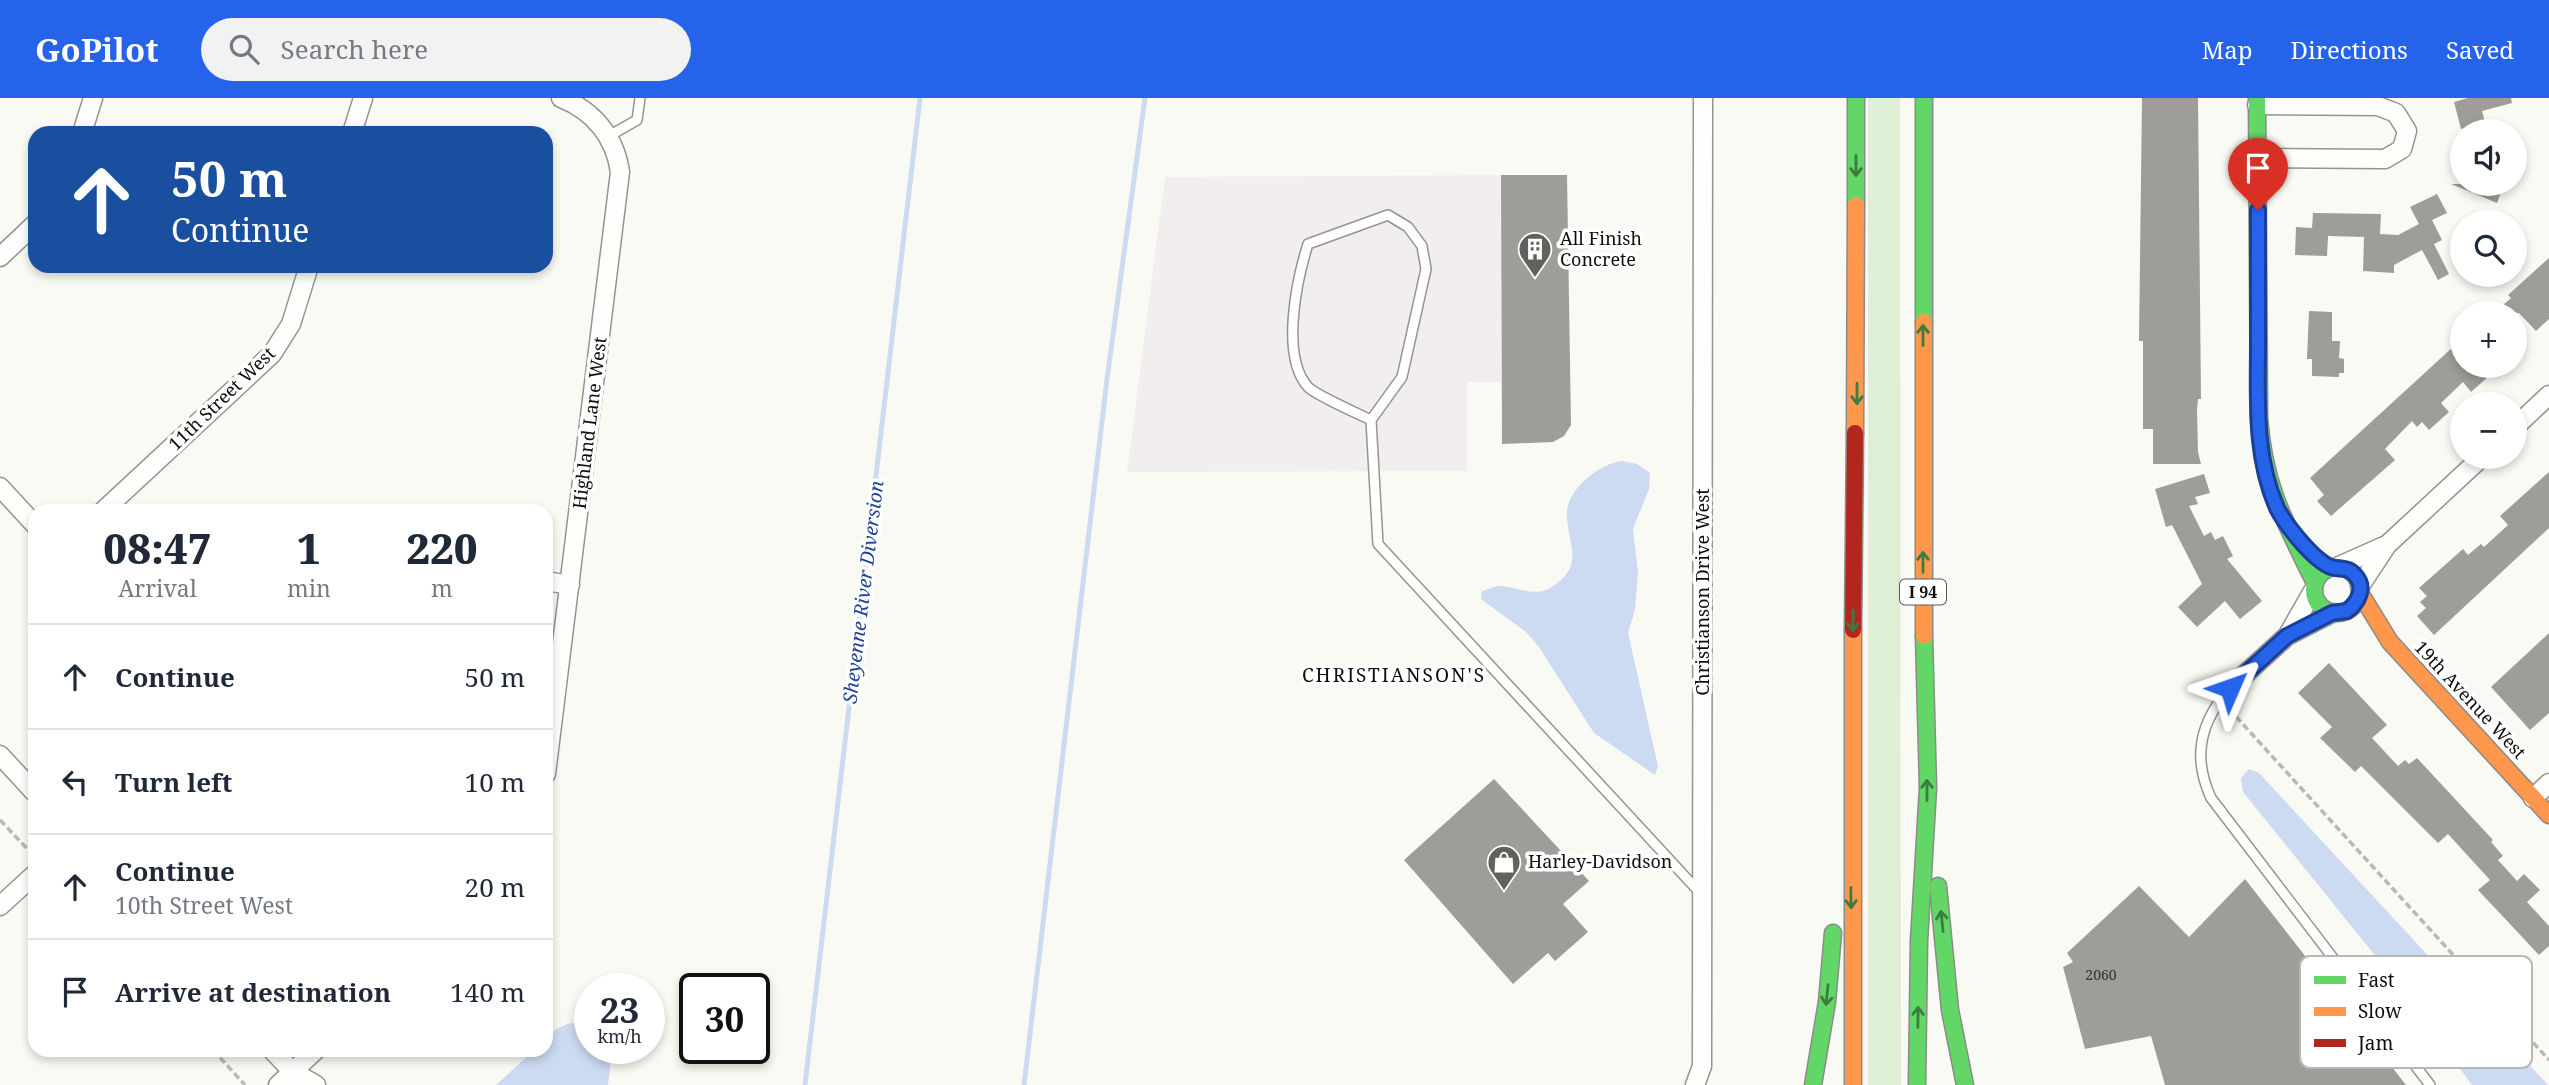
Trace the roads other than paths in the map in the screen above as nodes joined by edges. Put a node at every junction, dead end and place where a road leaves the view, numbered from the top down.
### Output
1 (93, 98) edge
2 (363, 98) edge
3 (561, 98) edge
4 (640, 98) edge
5 (1703, 98) edge
6 (1856, 98) edge
7 (1924, 98) edge
8 (2257, 102) edge
9 (84, 126) edge
10 (354, 126) edge
11 (608, 136) junction
12 (2258, 158) junction
13 (28, 231) edge
14 (0, 257) edge
15 (307, 273) edge
16 (2549, 395) edge
17 (2527, 416) edge
18 (1371, 420) junction
19 (2469, 469) edge
20 (0, 487) edge
21 (111, 504) edge
22 (28, 517) edge
23 (2290, 530) junction
24 (2387, 545) junction
25 (2335, 567) junction
26 (553, 582) edge
27 (570, 584) junction
28 (2314, 587) junction
29 (2360, 590) junction
30 (2336, 613) junction
31 (2287, 636) junction
32 (2390, 642) junction
33 (2225, 694) joint
34 (553, 719) edge
35 (0, 755) edge
36 (1850, 781) junction
37 (2549, 783) edge
38 (28, 785) edge
39 (2533, 798) junction
40 (2549, 815) edge
41 (1926, 830) junction
42 (28, 880) edge
43 (1836, 894) dead end
44 (1703, 896) junction
45 (0, 906) edge
46 (1834, 917) dead end
47 (2331, 956) edge
48 (278, 1057) edge
49 (311, 1057) edge
50 (2417, 1068) edge
51 (295, 1078) edge
52 (278, 1085) edge
53 (316, 1085) edge
54 (1695, 1085) edge
55 (1813, 1085) edge
56 (1853, 1085) edge
57 (1917, 1085) edge
58 (1965, 1085) edge
59 (2430, 1085) edge

1 - 9 street
2 - 10 street
3 - 11 street, Highland Lane West
4 - 11 lane
5 - 44 street, Christianson Drive West
6 -> 36 main road
41 -> 7 main road, I 94
8 - 12 main road
8 - 12 street
11 - 27 street, Highland Lane West
12 - 23 main road
13 - 14 street
15 - 21 street, 11th Street West
16 - 17 street
18 - 18 lane
18 - 44 lane
19 - 24 street
20 - 22 street
23 - 25 main road
23 - 28 main road
24 - 25 street
24 - 29 street
25 - 28 main road
25 - 29 main road
26 - 27 street
27 - 34 street, Highland Lane West
28 - 30 main road
28 - 31 street
29 - 30 main road
29 - 32 main road, 19th Avenue West
30 - 31 street
30 - 32 main road, 19th Avenue West
31 - 33 street
32 - 39 main road, 19th Avenue West
33 - 47 lane
35 - 38 street
36 - 43 main road
36 -> 56 main road
37 - 39 street
39 - 40 main road, 19th Avenue West
57 -> 41 main road, I 94
58 -> 41 main road
42 - 45 street
44 - 54 street, Christianson Drive West
46 -> 55 main road
48 - 51 street
49 - 51 street
50 - 59 lane
51 - 52 street
51 - 53 street

